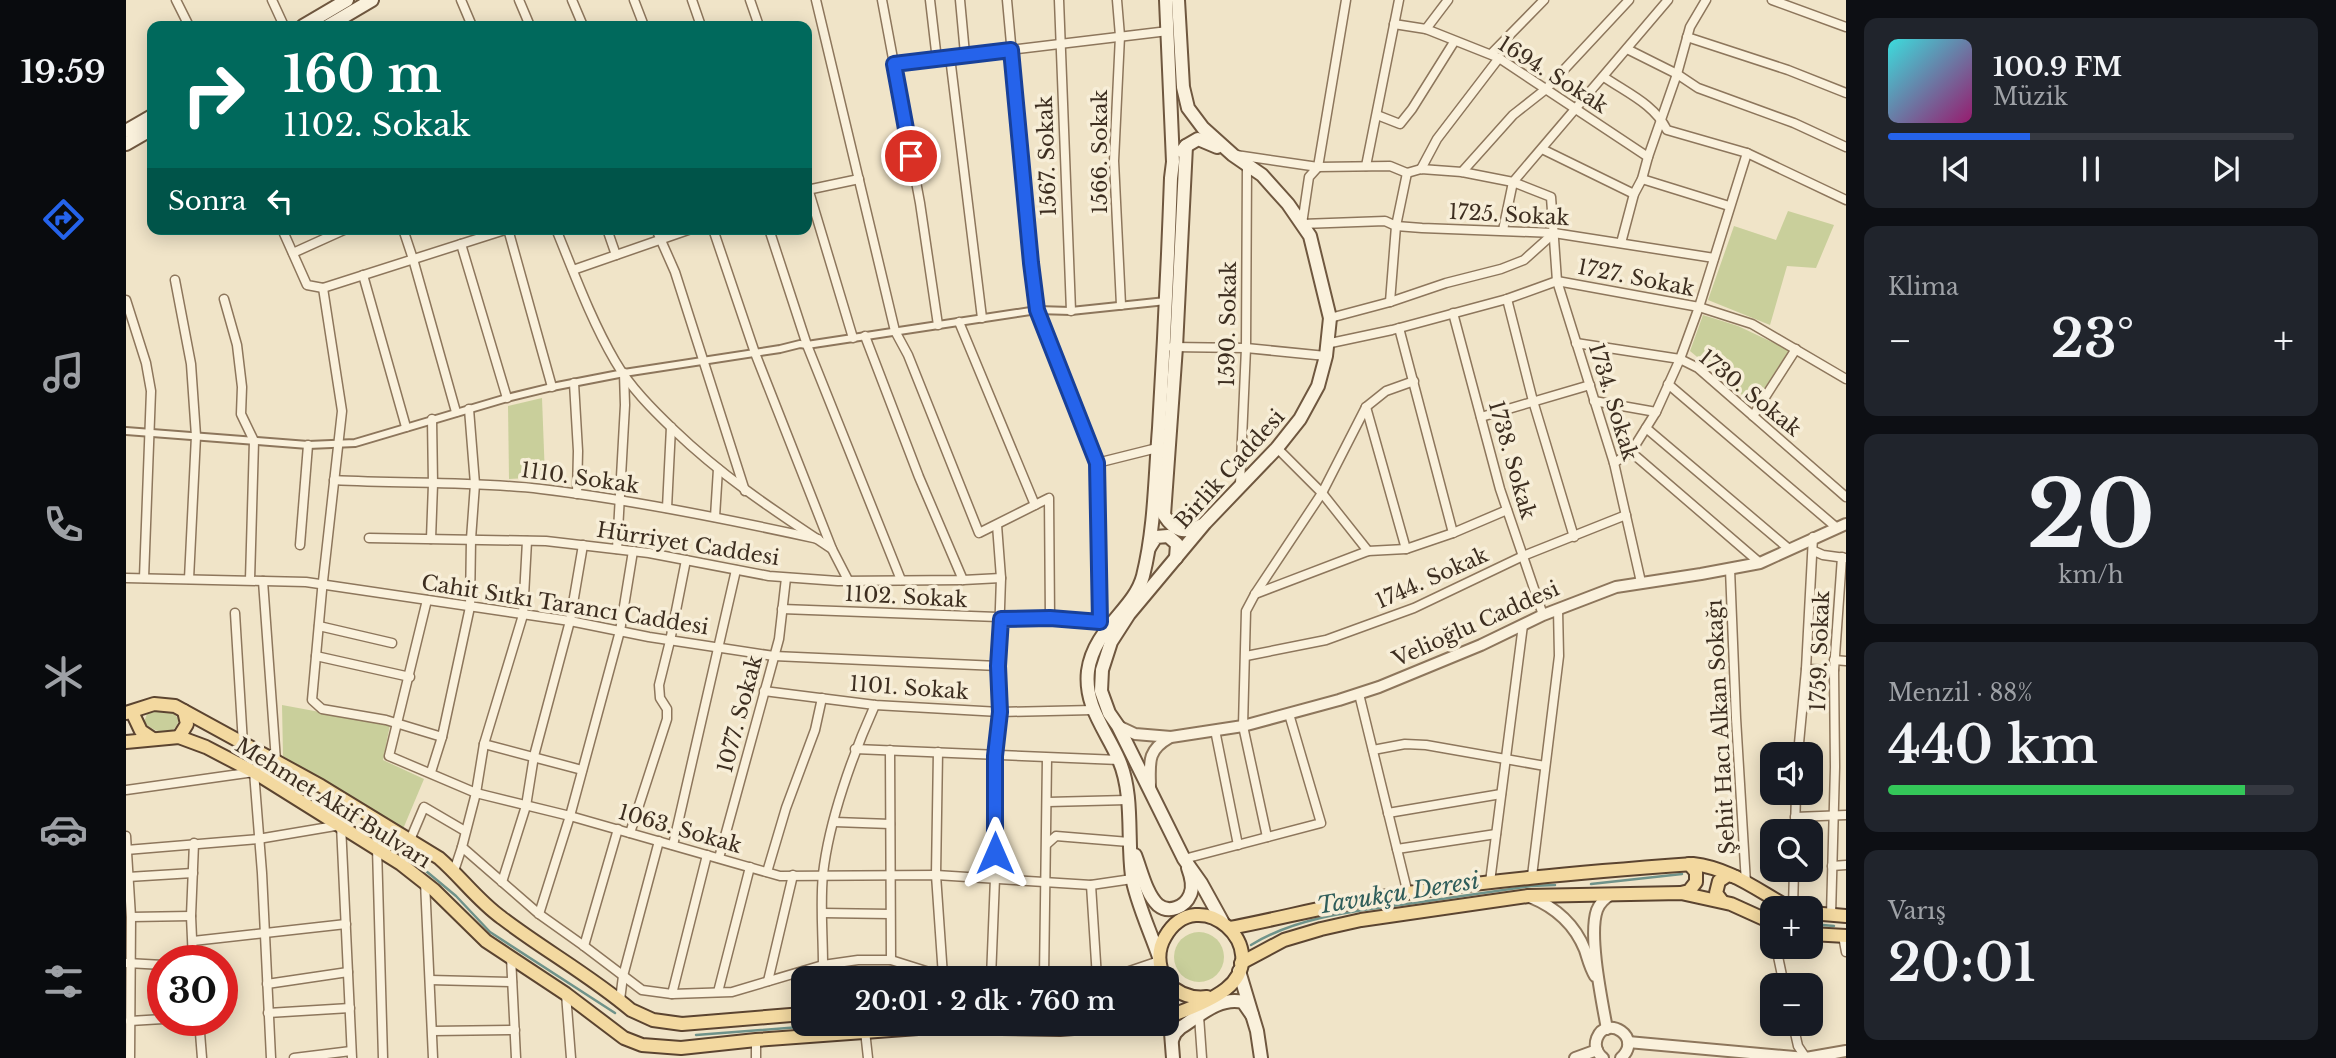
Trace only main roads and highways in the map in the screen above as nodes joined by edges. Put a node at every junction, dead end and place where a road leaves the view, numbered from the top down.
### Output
1 (346, 0) edge
2 (372, 0) edge
3 (1166, 0) edge
4 (1178, 0) edge
5 (311, 21) edge
6 (336, 21) edge
7 (147, 119) edge
8 (126, 131) edge
9 (147, 133) edge
10 (126, 144) edge
11 (1186, 146) junction
12 (1233, 155) junction
13 (1174, 162) junction
14 (1170, 347) junction
15 (1205, 523) junction
16 (1147, 554) junction
17 (1176, 558) junction
18 (128, 708) edge
19 (184, 710) junction
20 (179, 737) junction
21 (153, 738) junction
22 (126, 742) edge
23 (1129, 842) junction
24 (1184, 859) junction
25 (1689, 864) junction
26 (1741, 880) junction
27 (1681, 893) junction
28 (1770, 896) edge
29 (1723, 901) junction
30 (1823, 914) edge
31 (1846, 916) edge
32 (1760, 917) edge
33 (1226, 925) junction
34 (1823, 935) edge
35 (1845, 936) edge
36 (1159, 965) edge
37 (1240, 967) junction
38 (1179, 992) edge
39 (1216, 995) junction
40 (1179, 1012) edge
41 (791, 1015) edge
42 (1252, 1015) junction
43 (804, 1036) edge
44 (1171, 1036) edge
45 (1172, 1040) junction
46 (1173, 1058) edge
47 (1261, 1058) edge

1 - 5 main road
2 - 6 main road
3 - 13 main road, Birlik Caddesi
4 - 12 main road, Birlik Caddesi
7 - 8 main road
9 - 10 main road
11 - 12 main road
11 - 13 main road
11 - 14 main road
12 - 15 main road, Birlik Caddesi
13 - 14 main road, Birlik Caddesi
14 - 15 main road
14 - 16 main road, Birlik Caddesi
15 - 17 main road, Birlik Caddesi
16 - 17 main road
16 - 23 main road, Birlik Caddesi
17 - 24 main road, Birlik Caddesi
18 - 19 main road
18 - 21 main road
19 - 20 main road
19 - 41 main road, Mehmet Akif Bulvarı
20 - 21 main road
20 - 43 main road, Mehmet Akif Bulvarı
21 - 22 main road
23 - 24 main road
23 - 36 main road, Birlik Caddesi
24 - 33 main road, Birlik Caddesi
25 - 26 main road
25 - 27 main road
25 - 33 main road
26 - 28 main road
26 - 29 main road
27 - 29 main road
27 - 37 main road
29 - 32 main road
30 - 31 main road
33 - 36 main road
33 - 37 main road
34 - 35 main road
37 - 39 main road
37 - 42 main road
38 - 39 main road
39 - 40 main road
42 - 45 main road
42 - 47 main road
44 - 45 main road
45 - 46 main road

